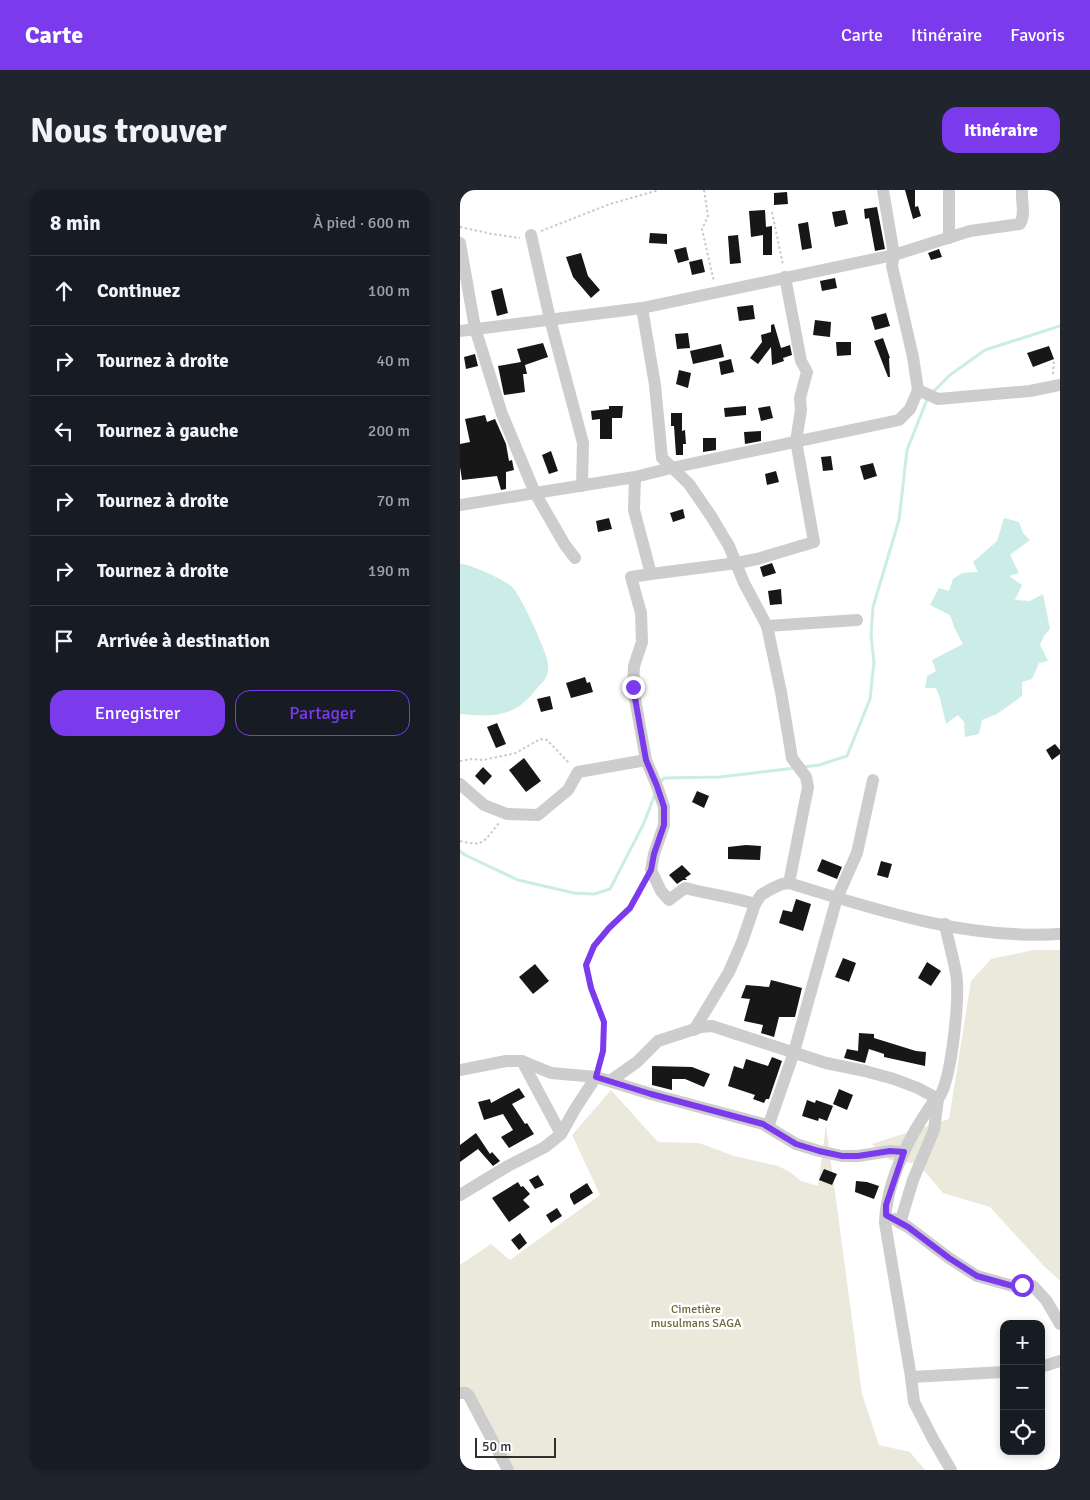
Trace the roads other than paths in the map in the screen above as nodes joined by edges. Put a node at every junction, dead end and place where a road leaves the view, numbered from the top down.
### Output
1 (883, 190) edge
2 (949, 190) edge
3 (1022, 190) edge
4 (531, 235) road end
5 (949, 238) junction
6 (460, 242) edge
7 (894, 255) junction
8 (785, 277) junction
9 (642, 308) junction
10 (550, 319) junction
11 (475, 328) junction
12 (460, 330) edge
13 (1056, 385) edge
14 (918, 390) junction
15 (796, 441) junction
16 (671, 468) junction
17 (636, 477) junction
18 (582, 486) junction
19 (535, 493) junction
20 (460, 505) edge
21 (576, 558) dead end
22 (736, 563) junction
23 (650, 574) junction
24 (857, 620) dead end
25 (767, 626) junction
26 (646, 760) junction
27 (873, 780) dead end
28 (460, 784) edge
29 (789, 883) junction
30 (837, 898) junction
31 (756, 904) junction
32 (945, 924) junction
33 (1060, 934) edge
34 (694, 1030) junction
35 (794, 1052) junction
36 (522, 1061) junction
37 (460, 1070) edge
38 (596, 1077) junction
39 (610, 1081) junction
40 (938, 1099) junction
41 (768, 1127) junction
42 (561, 1134) junction
43 (904, 1152) junction
44 (460, 1195) edge
45 (886, 1215) junction
46 (900, 1223) junction
47 (1060, 1324) edge
48 (1060, 1362) edge
49 (1045, 1366) edge
50 (1000, 1372) edge
51 (911, 1377) junction
52 (460, 1393) edge
53 (508, 1470) edge
54 (951, 1470) edge

1 - 7 street
2 - 5 street
3 - 5 street
4 - 10 street
5 - 7 street
6 - 11 street
7 - 8 street
7 - 14 street
8 - 9 street
8 - 15 street
9 - 10 street
9 - 16 street
10 - 11 street
10 - 18 street
11 - 12 street
11 - 19 street
13 - 14 street
14 - 15 street
15 - 16 street
15 - 22 street
16 - 17 street
16 - 22 street
17 - 18 street
17 - 23 street
18 - 19 street
19 - 20 street
19 - 21 street
22 - 23 street
22 - 25 street
23 - 26 street
24 - 25 street
25 - 29 street
26 - 28 street
26 - 31 street
27 - 30 street
29 - 30 street
29 - 31 street
30 - 32 street
30 - 35 street
31 - 34 street
32 - 33 street
32 - 40 street
34 - 35 street
34 - 39 street
35 - 40 street
35 - 41 street
36 - 37 street
36 - 38 street
36 - 42 street
38 - 39 street
38 - 42 street
39 - 41 street
40 - 43 street
40 - 46 street
41 - 43 street
42 - 44 street
43 - 45 street
45 - 46 street
45 - 51 street
46 - 47 street
48 - 49 street
50 - 51 street
51 - 54 street
52 - 53 street

